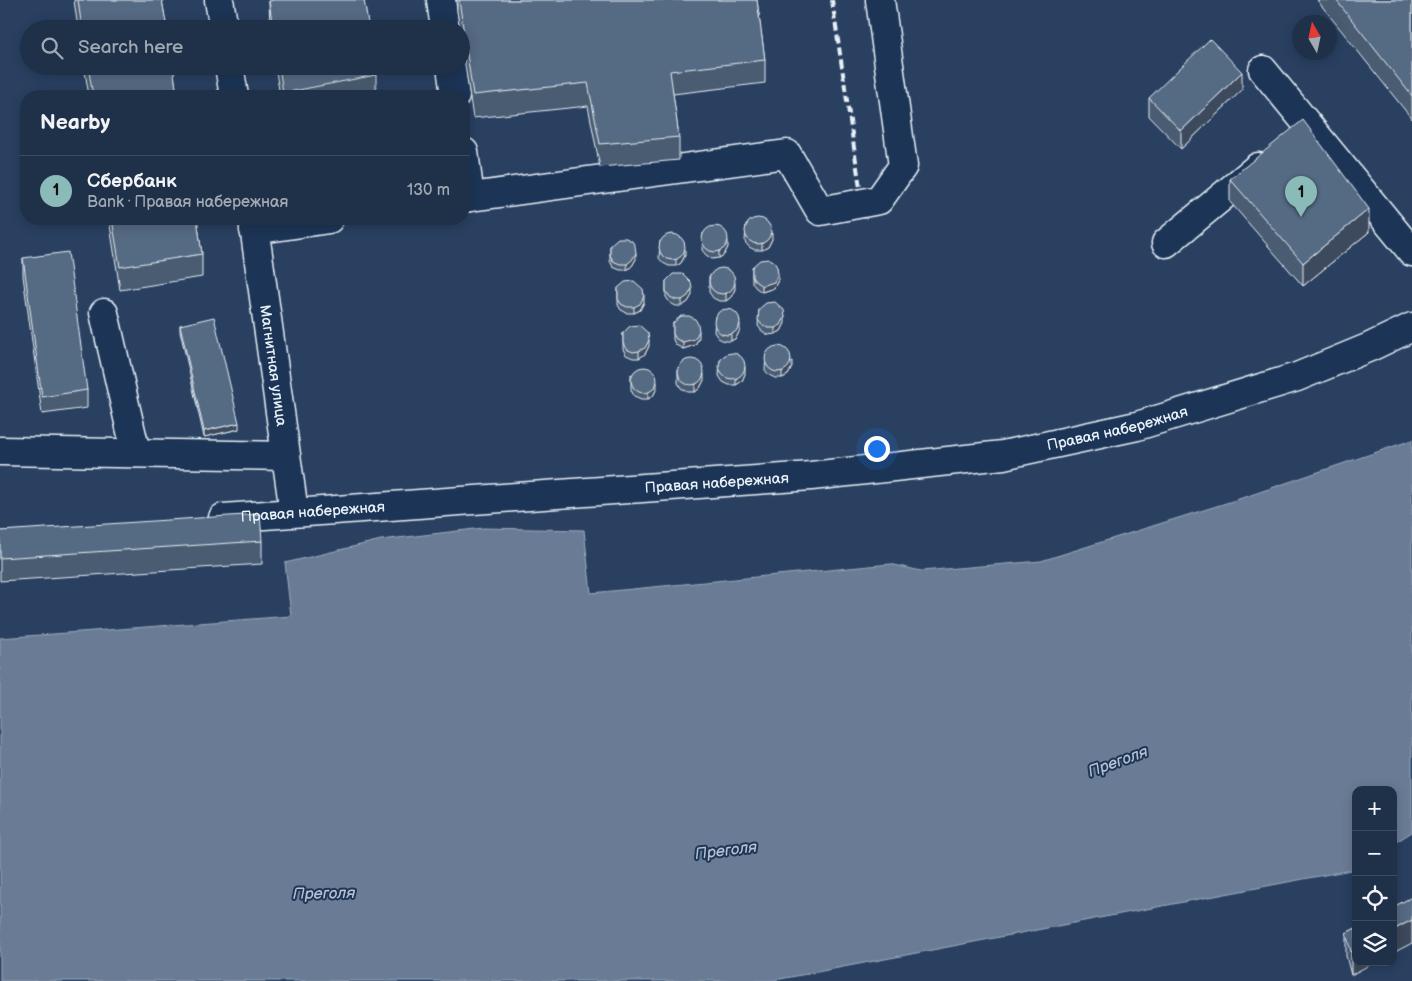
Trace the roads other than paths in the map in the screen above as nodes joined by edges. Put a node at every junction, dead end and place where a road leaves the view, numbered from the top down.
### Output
1 (219, 0) edge
2 (441, 0) edge
3 (880, 0) edge
4 (222, 20) edge
5 (444, 20) edge
6 (1264, 70) dead end
7 (230, 75) edge
8 (452, 75) edge
9 (233, 90) edge
10 (454, 90) edge
11 (1310, 125) junction
12 (470, 198) edge
13 (253, 225) edge
14 (1166, 243) dead end
15 (1412, 252) edge
16 (104, 313) dead end
17 (1412, 327) edge
18 (0, 452) edge
19 (136, 454) junction
20 (285, 456) junction
21 (294, 512) junction
22 (201, 520) edge

1 - 4 main road
2 - 5 main road
3 - 12 main road
6 - 11 main road
7 - 9 main road
8 - 10 main road
11 - 14 main road
11 - 15 main road
13 - 20 main road, Магнитная улица
16 - 19 main road
17 - 21 main road, Правая набережная
18 - 19 main road
19 - 20 main road
20 - 21 main road, Магнитная улица
21 - 22 main road, Правая набережная

